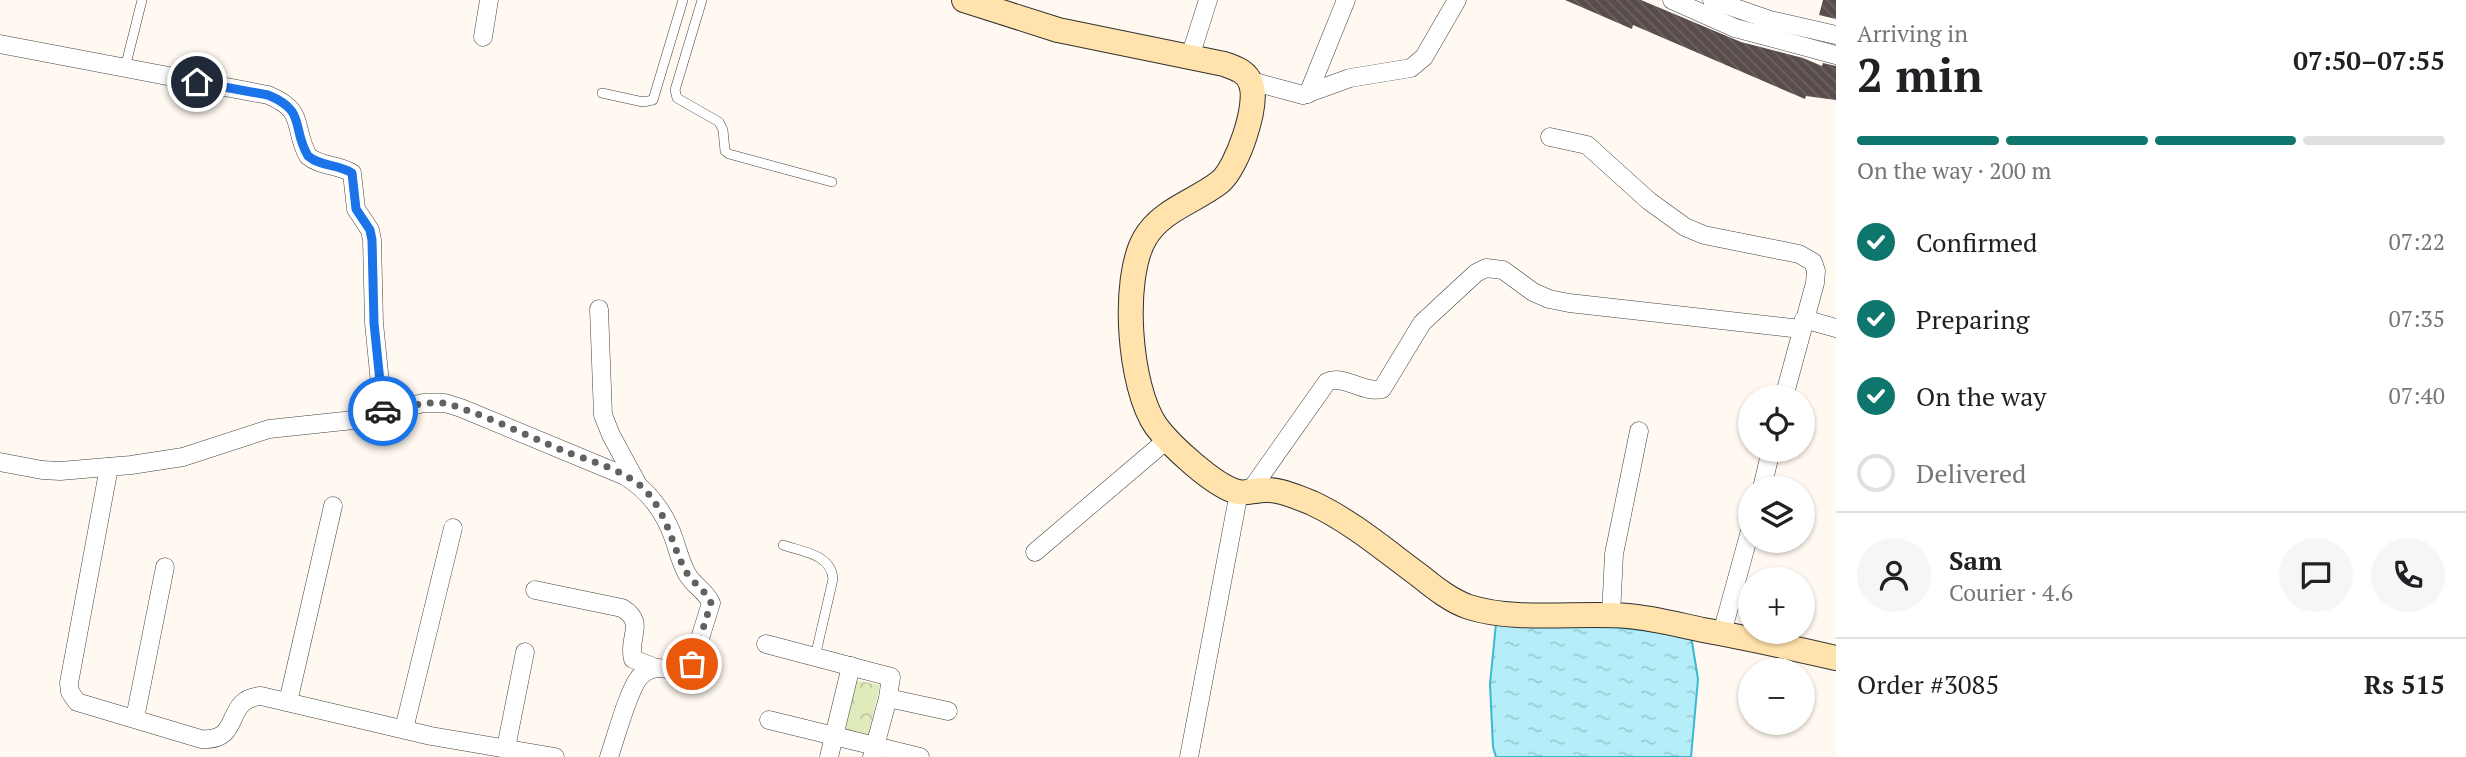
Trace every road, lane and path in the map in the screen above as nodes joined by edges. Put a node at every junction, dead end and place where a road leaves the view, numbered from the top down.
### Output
1 (142, 0) edge
2 (489, 0) edge
3 (683, 0) edge
4 (702, 0) edge
5 (964, 0) edge
6 (1208, 0) edge
7 (1346, 0) edge
8 (1457, 0) edge
9 (1672, 0) edge
10 (1712, 0) edge
11 (1014, 8) edge
12 (1836, 35) edge
13 (483, 37) dead end
14 (0, 44) edge
15 (1836, 55) edge
16 (1190, 57) junction
17 (125, 68) junction
18 (1251, 81) junction
19 (602, 93) dead end
20 (1308, 94) junction
21 (1550, 136) dead end
22 (832, 182) dead end
23 (599, 309) dead end
24 (1802, 324) junction
25 (1836, 328) edge
26 (1787, 385) edge
27 (383, 413) junction
28 (1639, 431) dead end
29 (1168, 439) junction
30 (0, 462) edge
31 (108, 467) junction
32 (637, 483) junction
33 (1244, 491) junction
34 (333, 506) dead end
35 (453, 528) dead end
36 (783, 545) dead end
37 (1035, 552) dead end
38 (1744, 553) edge
39 (165, 568) dead end
40 (535, 590) dead end
41 (1611, 615) junction
42 (1722, 633) junction
43 (766, 644) dead end
44 (525, 652) dead end
45 (815, 657) junction
46 (1836, 658) edge
47 (851, 666) junction
48 (656, 668) junction
49 (888, 698) junction
50 (288, 702) junction
51 (948, 710) dead end
52 (135, 718) junction
53 (769, 720) dead end
54 (404, 729) junction
55 (834, 735) junction
56 (506, 748) junction
57 (873, 751) edge
58 (555, 757) edge
59 (609, 757) edge
60 (829, 757) edge
61 (920, 757) edge
62 (1189, 757) edge

1 - 17 lane
2 - 13 street
3 - 19 lane
4 - 22 lane
5 - 11 street
6 - 16 street
7 - 20 street
8 - 20 street
9 - 15 street
10 - 12 street
11 - 16 street
14 - 17 street
16 - 18 street
17 - 27 street
18 - 20 street
18 - 29 street
21 - 24 street
23 - 32 street
24 - 25 street
24 - 26 street
24 - 33 street
27 - 31 street
27 - 32 street
28 - 41 street
29 - 33 street
29 - 37 street
30 - 31 street
31 - 52 street
32 - 48 street
33 - 41 street
33 - 62 street
34 - 50 street
35 - 54 street
36 - 45 lane
38 - 42 street
39 - 52 street
40 - 48 street
41 - 42 street
42 - 46 street
43 - 45 street
44 - 56 street
45 - 47 street
47 - 49 street
47 - 55 street
48 - 59 street
49 - 51 street
49 - 57 street
50 - 52 street
50 - 54 street
53 - 55 street
54 - 56 street
55 - 57 street
55 - 60 street
56 - 58 street
57 - 61 street

